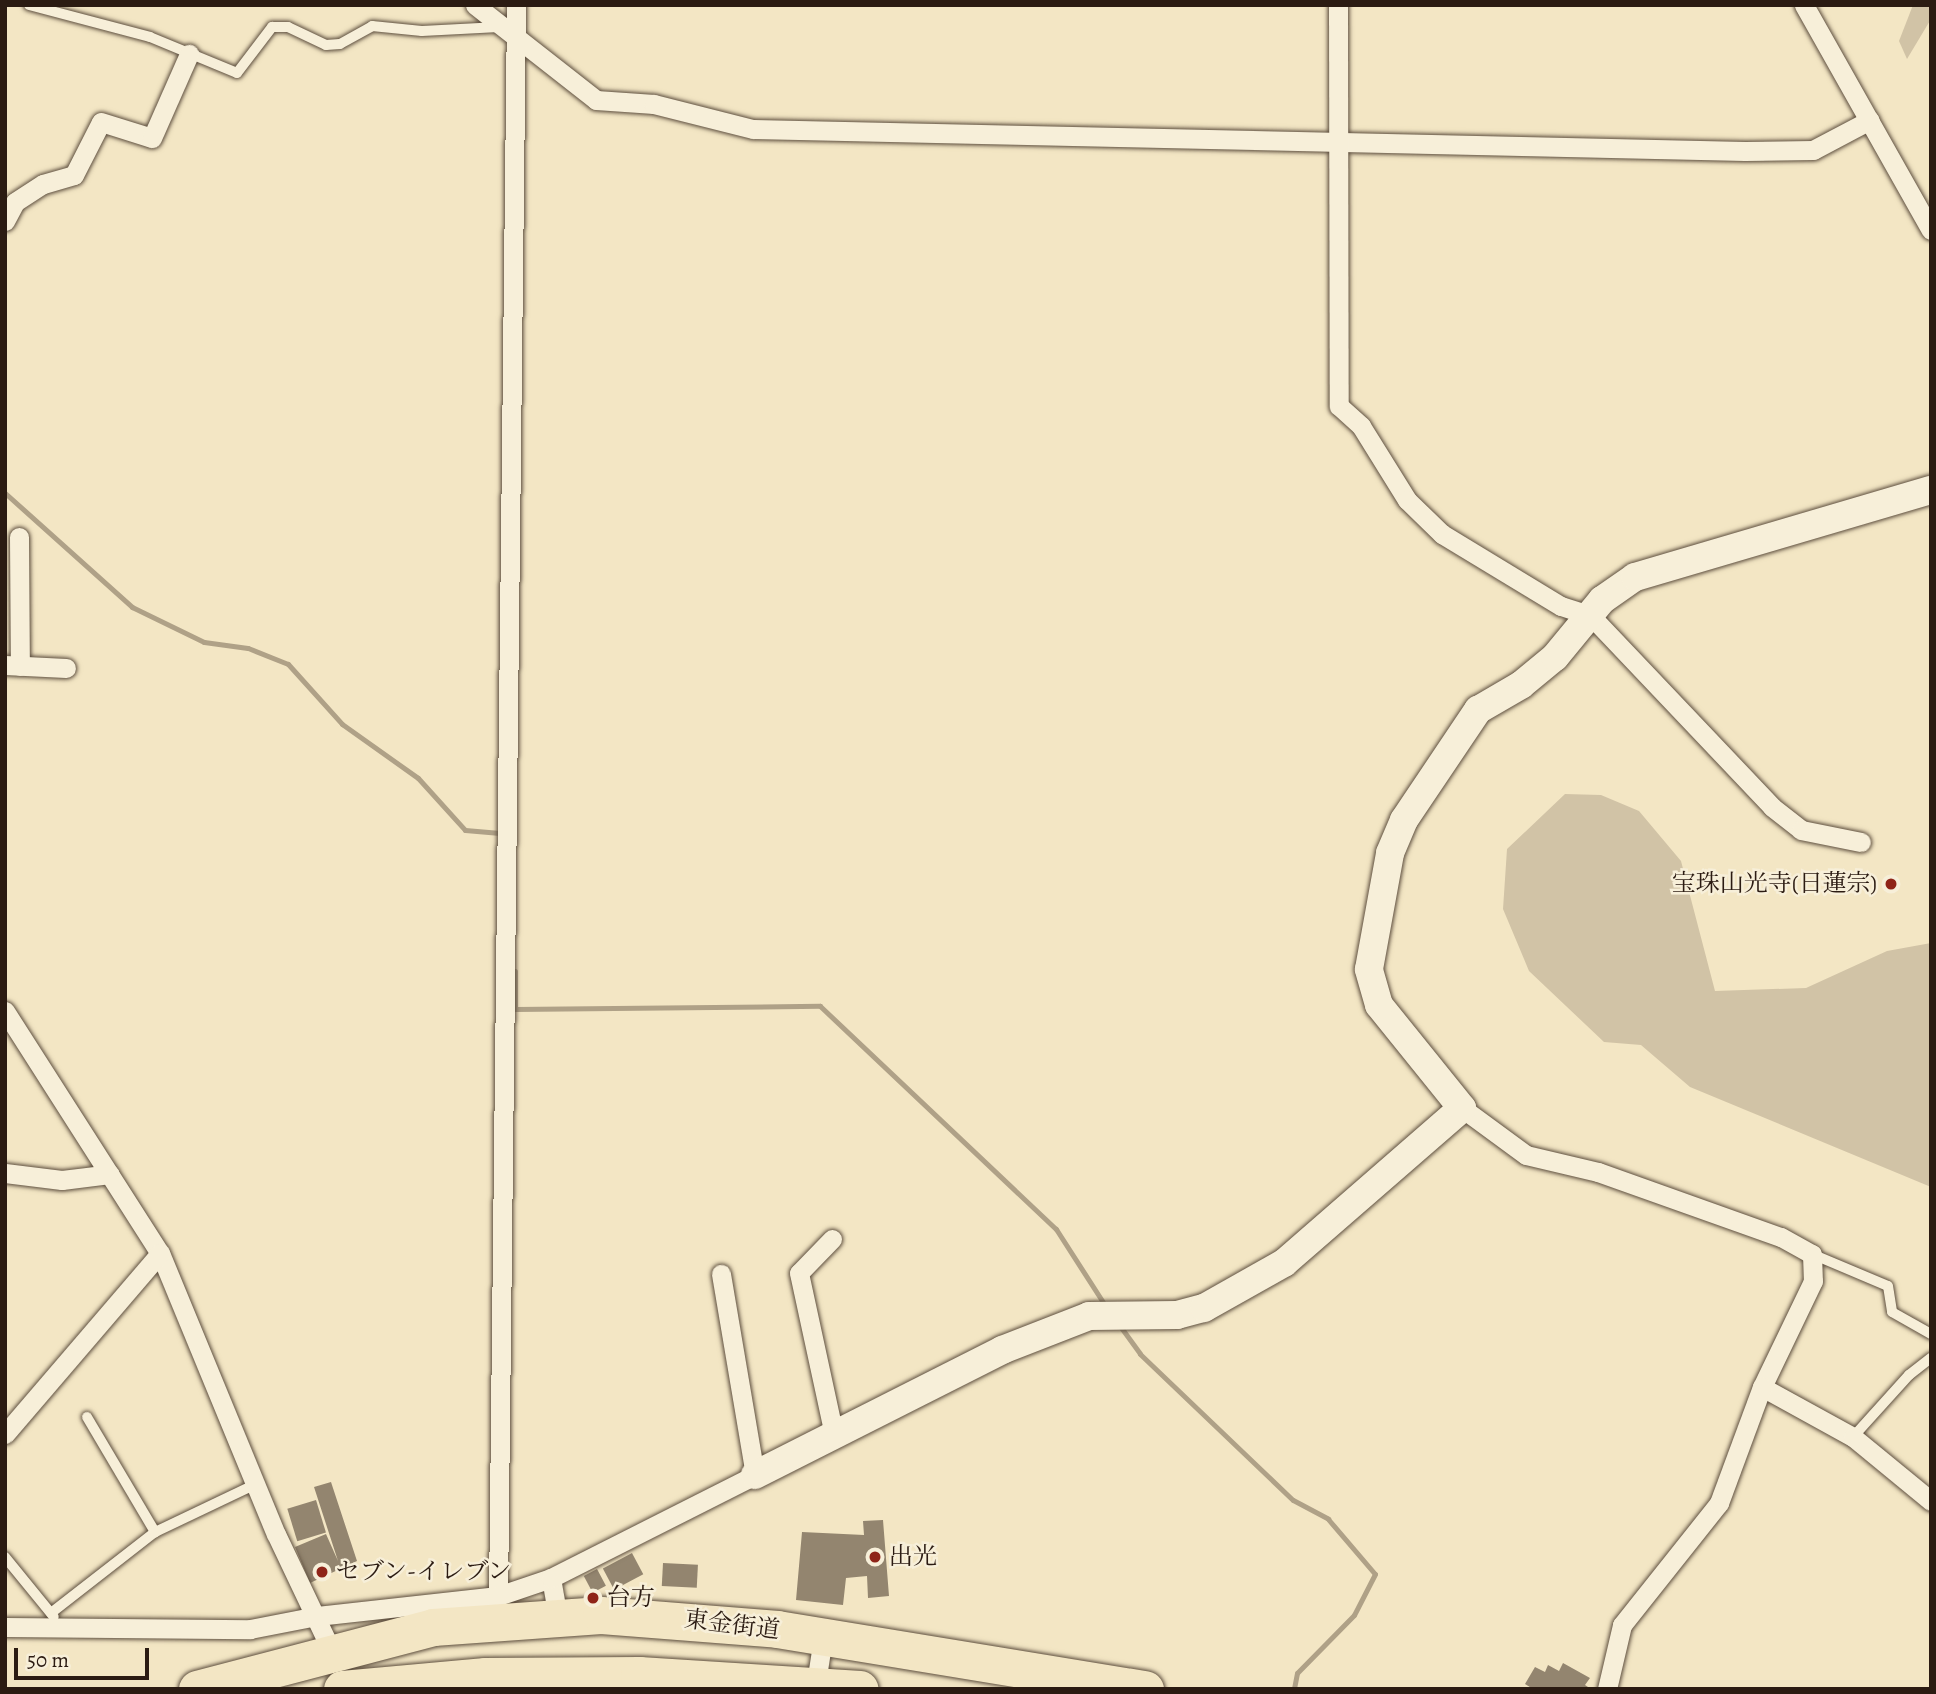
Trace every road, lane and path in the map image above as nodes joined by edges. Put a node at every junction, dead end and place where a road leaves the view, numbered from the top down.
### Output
1 (29, 5) edge
2 (475, 5) edge
3 (516, 5) edge
4 (1338, 5) edge
5 (1804, 5) edge
6 (510, 30) junction
7 (189, 54) junction
8 (1870, 120) junction
9 (1338, 143) junction
10 (5, 221) edge
11 (1931, 230) edge
12 (1931, 491) edge
13 (19, 537) dead end
14 (1591, 615) junction
15 (12, 666) edge
16 (66, 668) dead end
17 (1861, 842) dead end
18 (5, 1012) edge
19 (1462, 1108) junction
20 (5, 1173) edge
21 (110, 1174) junction
22 (832, 1239) dead end
23 (160, 1254) junction
24 (1812, 1254) junction
25 (721, 1275) dead end
26 (1931, 1334) edge
27 (1931, 1358) edge
28 (1762, 1387) junction
29 (87, 1417) dead end
30 (5, 1433) edge
31 (834, 1435) junction
32 (1853, 1437) junction
33 (755, 1475) junction
34 (256, 1484) junction
35 (1931, 1501) edge
36 (155, 1532) junction
37 (5, 1557) edge
38 (551, 1578) junction
39 (498, 1595) junction
40 (51, 1614) junction
41 (317, 1616) junction
42 (558, 1616) junction
43 (5, 1627) edge
44 (65, 1631) junction
45 (823, 1638) junction
46 (333, 1651) junction
47 (814, 1686) edge
48 (197, 1689) edge
49 (345, 1689) edge
50 (860, 1689) edge
51 (1145, 1689) edge
52 (1607, 1689) edge

1 - 7 lane
2 - 6 street
3 - 6 street
4 - 9 street
5 - 8 street
6 - 7 lane
6 - 9 street
6 - 39 street
7 - 10 street
8 - 9 street
8 - 11 street
9 - 14 street
12 - 14 street
13 - 15 street
14 - 17 street
14 - 19 street
15 - 16 street
18 - 21 street
19 - 24 street
19 - 31 street
20 - 21 street
21 - 23 street
22 - 31 street
23 - 30 street
23 - 34 street
24 - 26 lane
24 - 28 street
25 - 33 street
27 - 32 lane
28 - 32 street
28 - 52 street
29 - 36 lane
31 - 33 street
32 - 35 street
33 - 38 street
34 - 36 lane
34 - 41 street
36 - 40 lane
37 - 40 lane
38 - 39 street
38 - 42 street
39 - 41 street
40 - 44 lane
41 - 44 street
41 - 46 street
42 - 45 highway, 東金街道
42 - 46 highway, 東金街道
43 - 44 street
45 - 47 street
45 - 51 highway, 東金街道
46 - 48 highway, 東金街道
46 - 49 street
47 - 49 highway, 東金街道
47 - 50 highway, 東金街道

